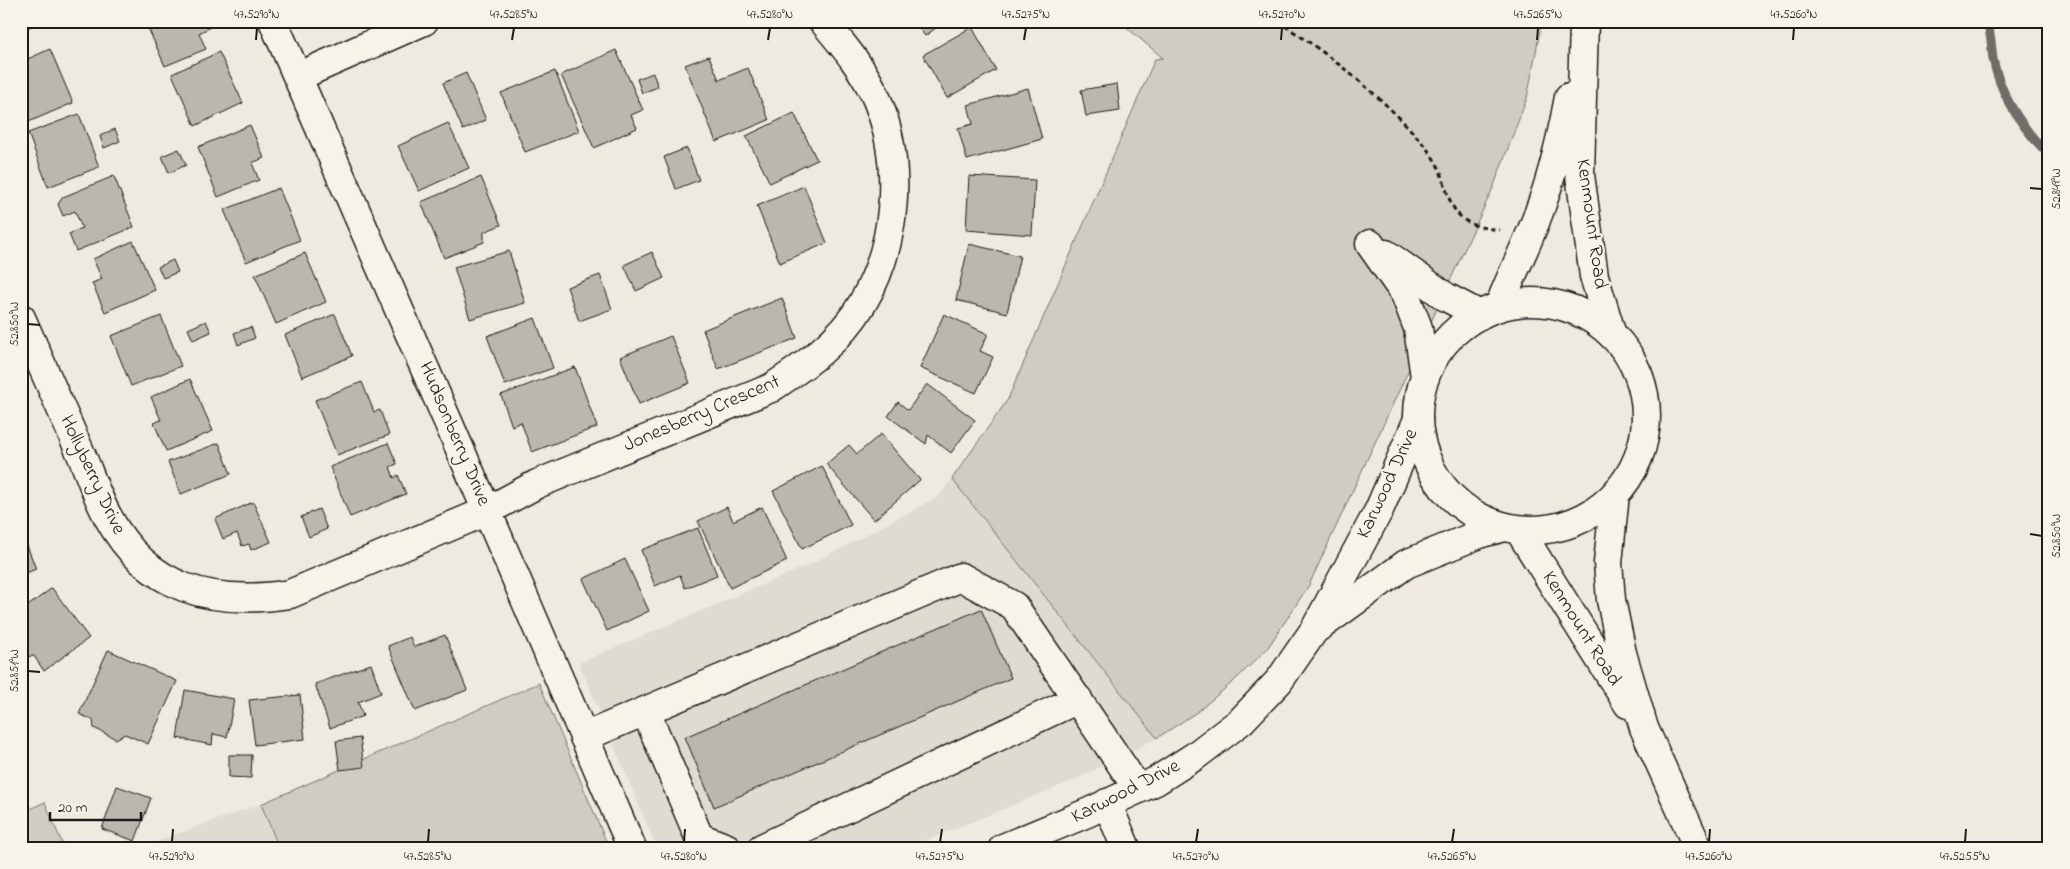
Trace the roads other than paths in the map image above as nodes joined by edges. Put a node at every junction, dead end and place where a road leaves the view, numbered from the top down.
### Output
1 (273, 21) edge
2 (424, 21) edge
3 (823, 21) edge
4 (1582, 21) edge
5 (299, 76) junction
6 (1490, 311) junction
7 (21, 318) edge
8 (1612, 335) junction
9 (1425, 377) junction
10 (1418, 419) junction
11 (1615, 494) junction
12 (487, 511) junction
13 (1512, 528) junction
14 (1316, 629) junction
15 (1078, 699) junction
16 (646, 712) junction
17 (1644, 728) junction
18 (584, 737) junction
19 (1138, 789) junction
20 (1107, 803) junction
21 (632, 848) edge
22 (727, 848) edge
23 (762, 848) edge
24 (1003, 848) edge
25 (1126, 848) edge
26 (1698, 848) edge

1 - 5 main road, Hudsonberry Drive
2 - 5 main road
3 - 12 main road, Jonesberry Crescent
4 - 6 main road, Kenmount Road
4 - 8 main road, Kenmount Road
5 - 12 main road, Hudsonberry Drive
6 - 8 main road
6 - 9 main road
6 - 9 main road
7 - 12 main road, Hollyberry Drive
8 - 11 main road
9 - 10 main road
10 - 13 main road
10 - 14 main road, Karwood Drive
11 - 13 main road
11 - 17 main road, Kenmount Road
12 - 18 main road, Hudsonberry Drive
13 - 14 main road, Karwood Drive
13 - 17 main road, Kenmount Road
14 - 19 main road, Karwood Drive
15 - 16 main road
15 - 19 main road
15 - 23 main road
16 - 18 main road
16 - 22 main road
17 - 26 main road, Kenmount Road
18 - 21 main road, Hudsonberry Drive
19 - 20 main road, Karwood Drive
20 - 24 main road, Karwood Drive
20 - 25 main road

